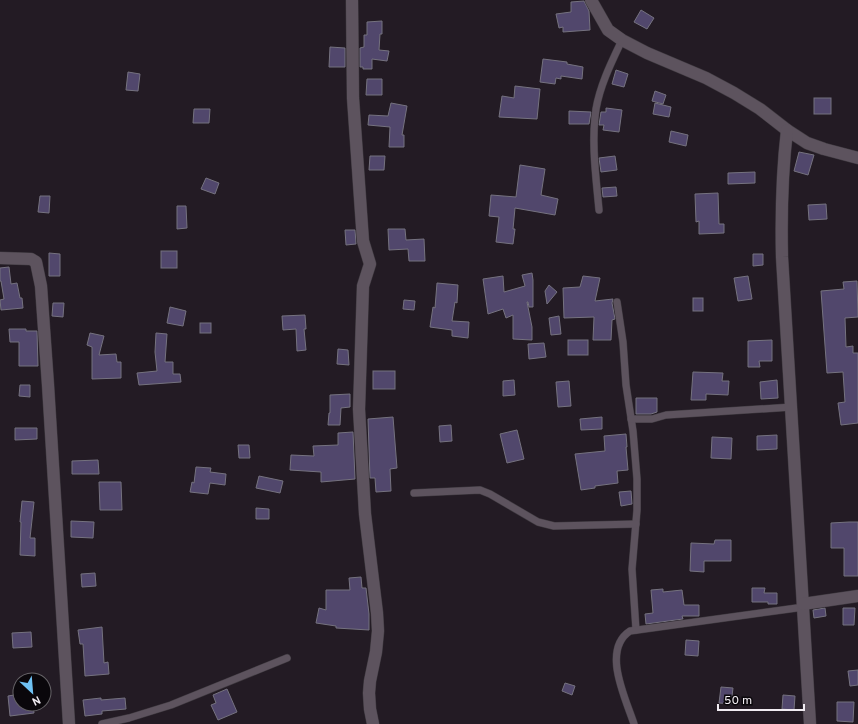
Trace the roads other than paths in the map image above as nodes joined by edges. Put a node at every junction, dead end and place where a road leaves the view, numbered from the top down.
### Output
1 (352, 0) edge
2 (591, 0) edge
3 (622, 40) junction
4 (787, 130) junction
5 (858, 158) edge
6 (599, 210) dead end
7 (0, 258) edge
8 (617, 302) dead end
9 (792, 406) junction
10 (632, 419) junction
11 (414, 493) dead end
12 (636, 524) junction
13 (858, 596) edge
14 (804, 605) junction
15 (636, 630) junction
16 (287, 658) dead end
17 (70, 724) edge
18 (102, 724) edge
19 (373, 724) edge
20 (634, 724) edge
21 (810, 724) edge

1 - 19 street
2 - 3 street
3 - 4 street
3 - 6 lane
4 - 5 street
4 - 9 street
7 - 17 street
8 - 10 lane
9 - 10 lane
9 - 14 street
10 - 12 lane
11 - 12 lane
12 - 15 lane
13 - 14 street
14 - 15 lane
14 - 21 street
15 - 20 lane
16 - 18 lane

